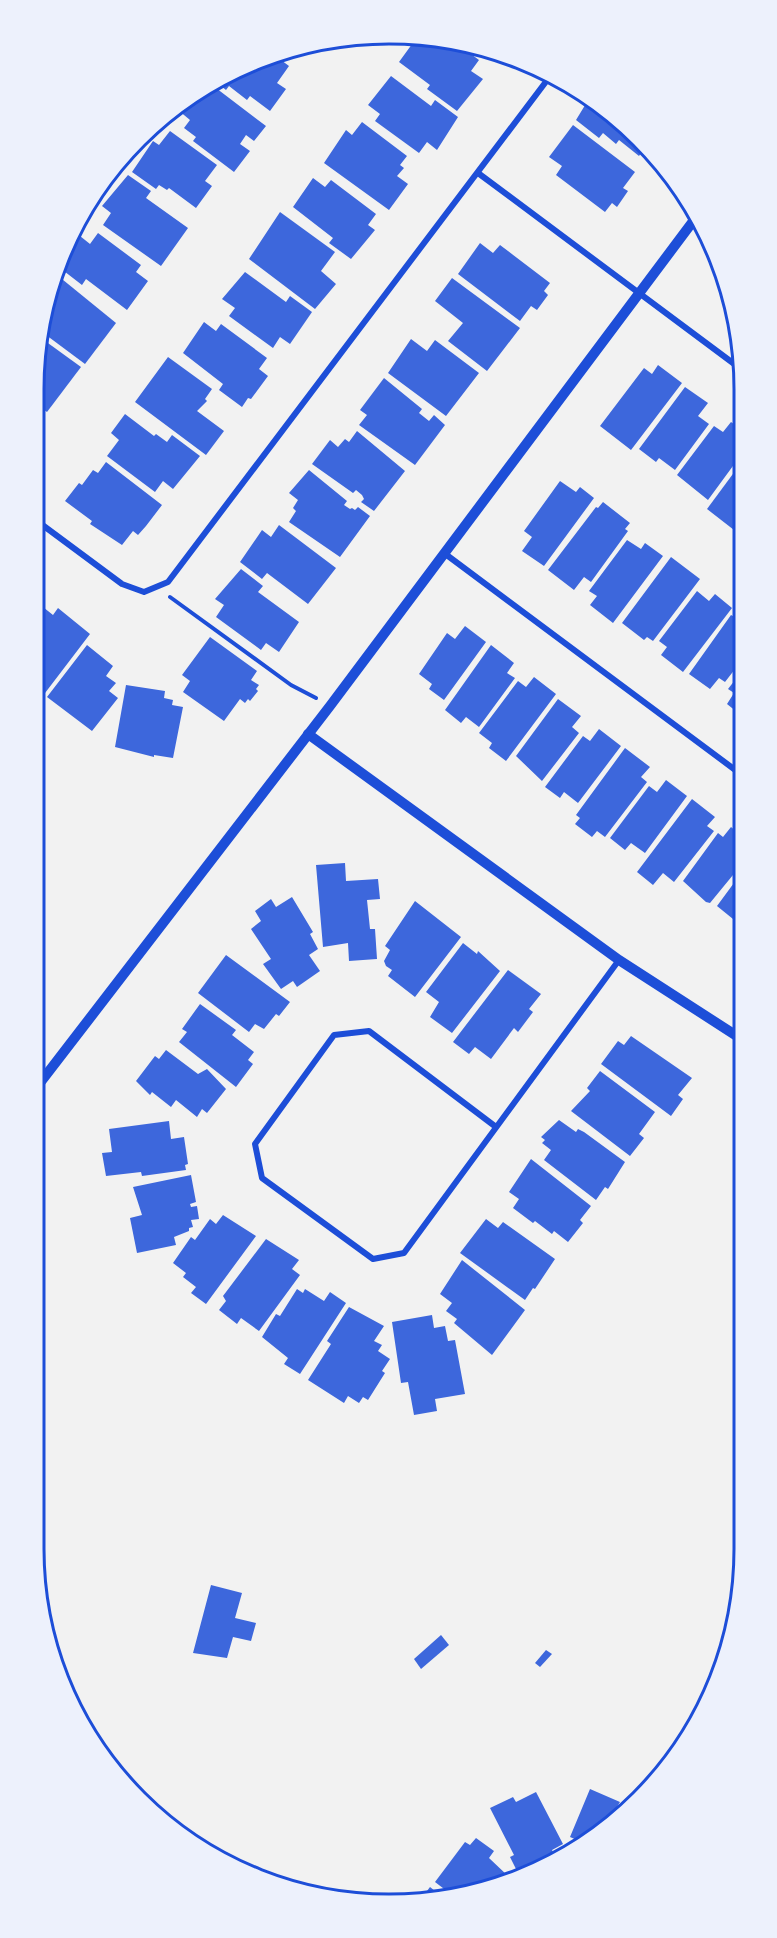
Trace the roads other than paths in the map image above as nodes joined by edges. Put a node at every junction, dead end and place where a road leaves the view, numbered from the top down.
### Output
1 (546, 82) edge
2 (478, 173) junction
3 (691, 224) edge
4 (639, 293) junction
5 (733, 363) edge
6 (44, 526) edge
7 (444, 553) junction
8 (308, 734) junction
9 (734, 769) edge
10 (618, 960) junction
11 (734, 1034) edge
12 (44, 1078) edge
13 (496, 1127) junction

1 - 2 street
2 - 4 street
2 - 6 street
3 - 4 street
4 - 5 street
4 - 7 street
7 - 8 street
7 - 9 street
8 - 10 street
8 - 12 street
10 - 11 street
10 - 13 street
13 - 13 street

